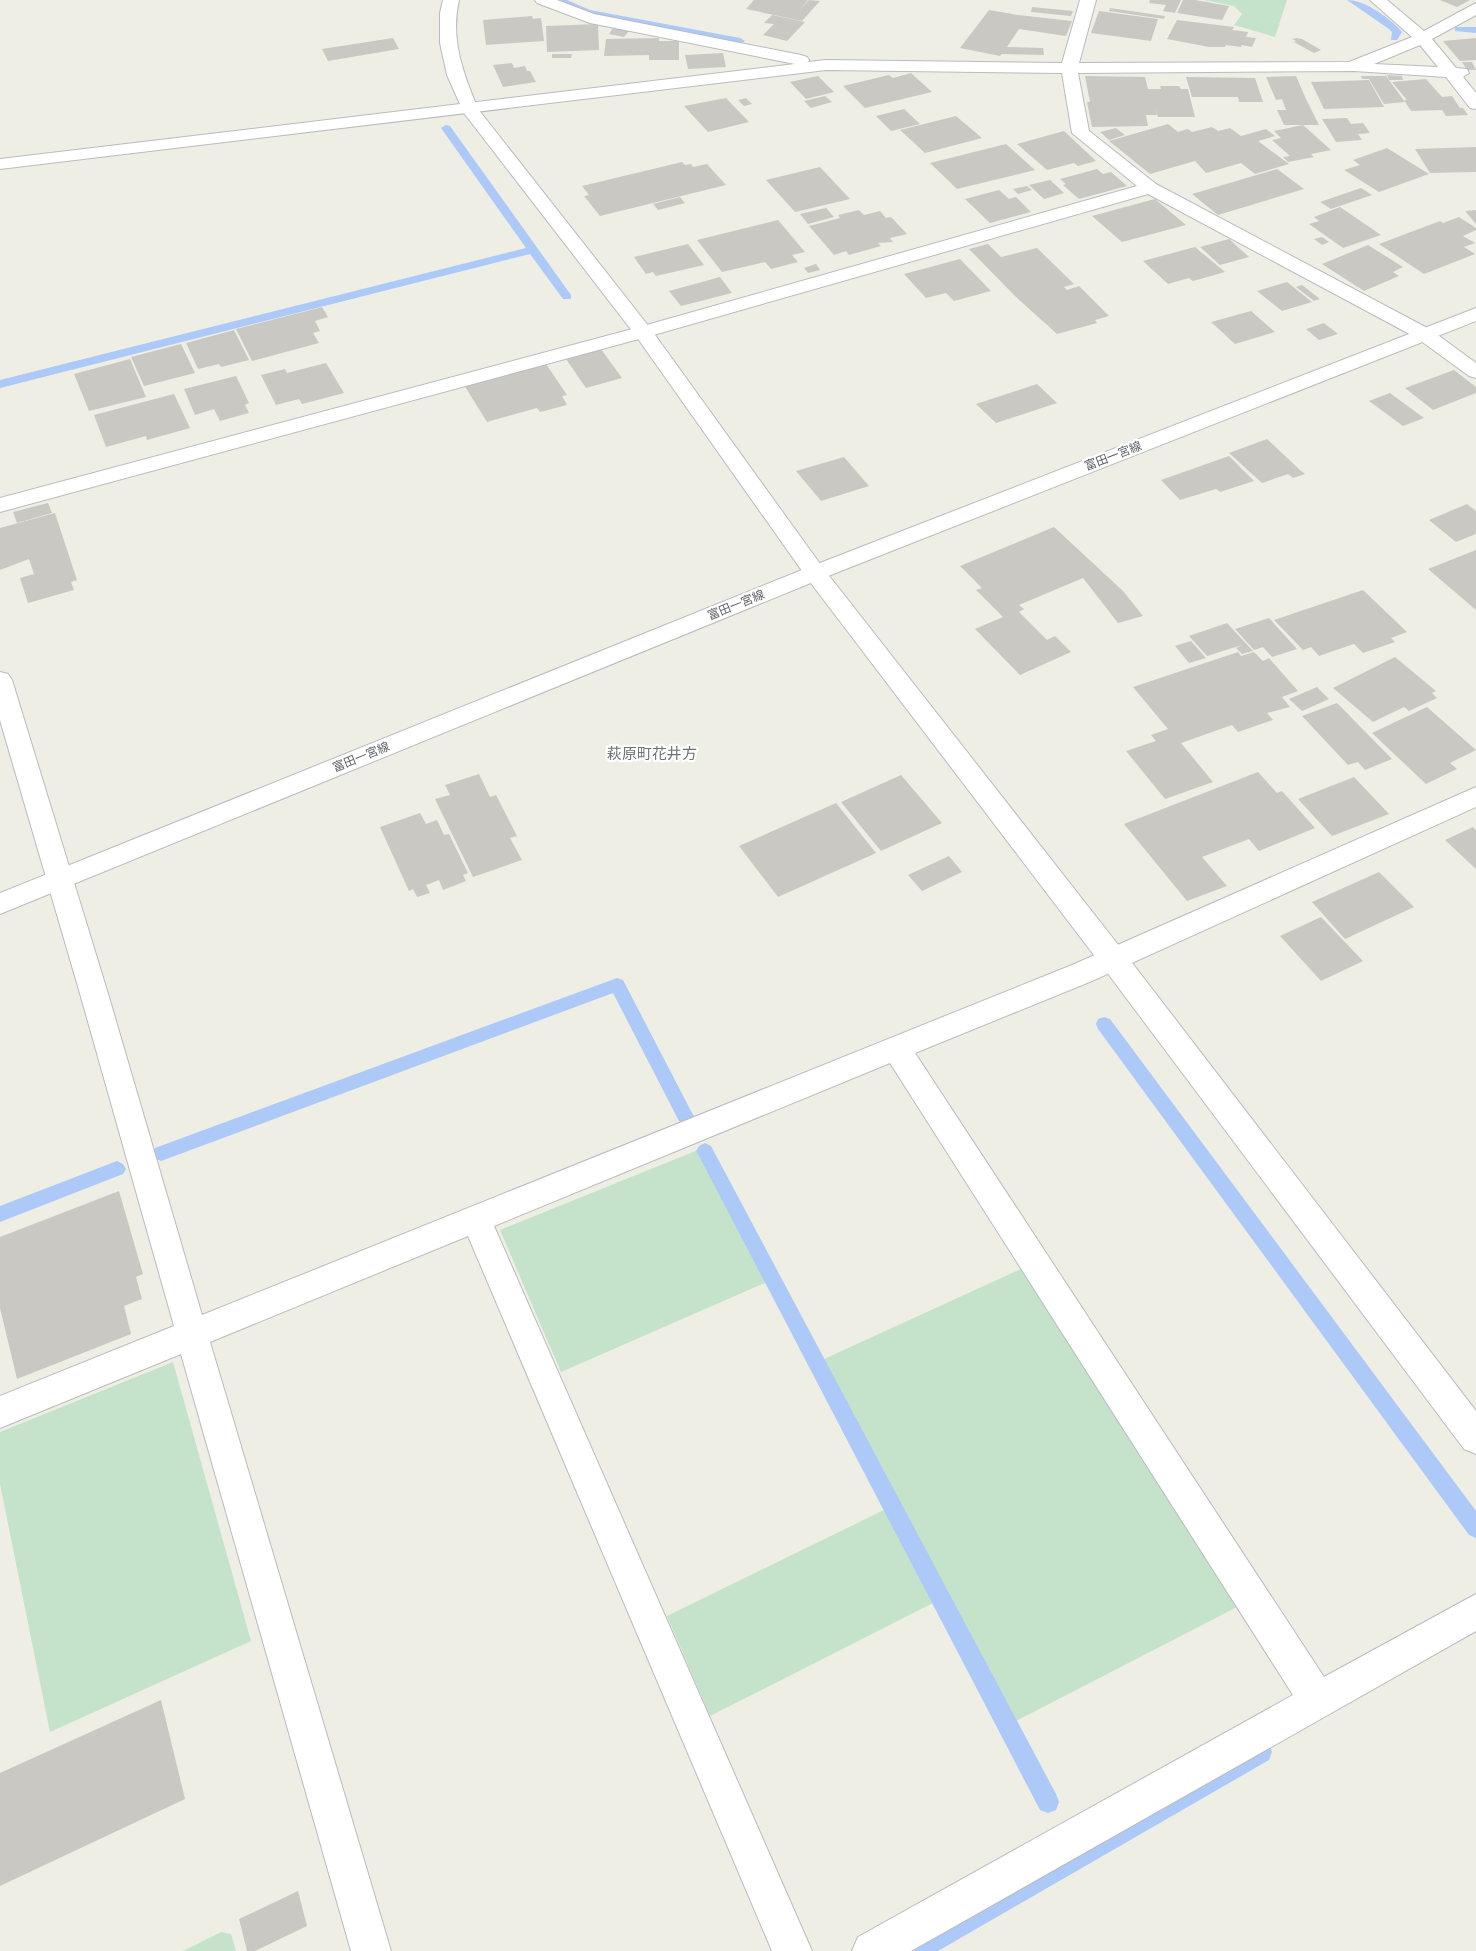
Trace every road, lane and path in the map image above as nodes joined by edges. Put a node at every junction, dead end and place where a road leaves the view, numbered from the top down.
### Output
1 (451, 0) edge
2 (543, 0) edge
3 (1088, 0) edge
4 (1378, 0) edge
5 (1476, 8) edge
6 (1422, 38) junction
7 (826, 65) junction
8 (1351, 67) junction
9 (1069, 68) junction
10 (1449, 71) junction
11 (1476, 75) edge
12 (1476, 104) edge
13 (470, 109) junction
14 (0, 164) edge
15 (1150, 188) junction
16 (1476, 314) edge
17 (643, 332) junction
18 (1424, 334) junction
19 (1476, 372) edge
20 (0, 505) edge
21 (815, 573) junction
22 (0, 680) edge
23 (1476, 796) edge
24 (62, 878) junction
25 (0, 904) edge
26 (1113, 959) junction
27 (896, 1048) junction
28 (476, 1219) junction
29 (190, 1335) junction
30 (0, 1412) edge
31 (1476, 1438) edge
32 (1476, 1612) edge
33 (1318, 1701) junction
34 (371, 1951) edge
35 (792, 1951) edge
36 (872, 1951) edge

1 - 13 street
2 - 7 street
3 - 9 street
4 - 6 street
5 - 6 street
6 - 8 street
6 - 10 street
7 - 9 street
7 - 13 street
8 - 9 street
8 - 10 street
9 - 15 street
10 - 11 street
10 - 12 street
13 - 14 street
13 - 17 street
15 - 17 street
15 - 18 street
16 - 18 street, 富田一宮線
17 - 20 street
17 - 21 street
18 - 19 street
18 - 21 street, 富田一宮線
21 - 24 street, 富田一宮線
21 - 26 street
22 - 24 street
23 - 26 street
24 - 25 street, 富田一宮線
24 - 29 street
26 - 27 street
26 - 31 street
27 - 28 street
27 - 33 street
28 - 29 street
28 - 35 street
29 - 30 street
29 - 34 street
32 - 33 street
33 - 36 street

